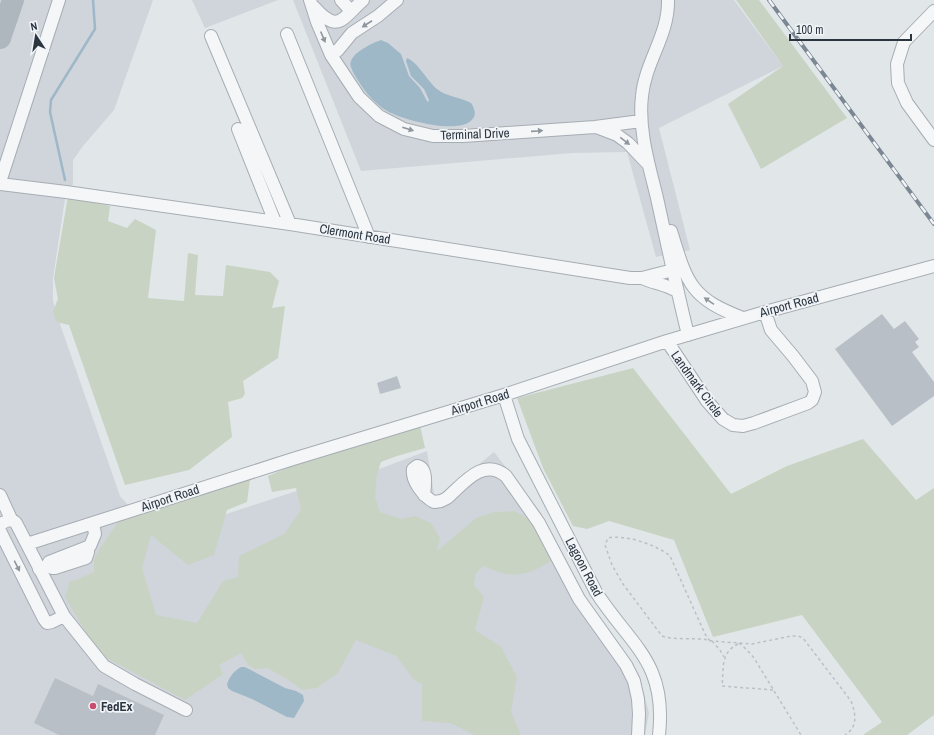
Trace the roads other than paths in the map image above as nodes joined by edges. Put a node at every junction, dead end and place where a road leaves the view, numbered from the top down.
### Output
1 (59, 0) edge
2 (341, 0) edge
3 (363, 0) edge
4 (397, 0) edge
5 (668, 0) edge
6 (311, 2) edge
7 (350, 11) junction
8 (934, 11) edge
9 (287, 34) dead end
10 (211, 36) dead end
11 (331, 56) junction
12 (641, 121) junction
13 (595, 127) junction
14 (930, 127) edge
15 (238, 129) dead end
16 (934, 140) edge
17 (649, 165) junction
18 (0, 183) edge
19 (659, 207) junction
20 (275, 222) junction
21 (290, 224) junction
22 (369, 237) junction
23 (934, 266) edge
24 (673, 270) junction
25 (642, 278) junction
26 (678, 292) junction
27 (765, 312) junction
28 (744, 318) junction
29 (688, 335) junction
30 (667, 341) junction
31 (504, 395) junction
32 (0, 495) edge
33 (424, 495) dead end
34 (5, 522) edge
35 (93, 523) junction
36 (0, 531) edge
37 (27, 544) junction
38 (43, 568) junction
39 (64, 616) junction
40 (186, 710) dead end
41 (638, 735) edge
42 (660, 735) edge

1 - 18 street
2 - 7 street
3 - 7 street
4 -> 11 street
5 - 12 street
6 - 7 street
6 -> 11 street, Terminal Drive
8 - 14 street
9 - 22 street
10 - 21 street
11 -> 13 street, Terminal Drive
12 - 13 street, Terminal Drive
12 - 17 street
13 -> 17 street
14 - 16 street
15 - 20 street
17 - 19 street
18 - 20 street, Clermont Road
19 - 24 street
28 -> 19 street
20 - 21 street, Clermont Road
21 - 22 street, Clermont Road
22 - 25 street, Clermont Road
23 - 27 street, Airport Road
24 - 25 street, Clermont Road
24 - 26 street
25 - 26 street, Clermont Road
26 - 29 street
27 - 28 street, Airport Road
27 - 30 street, Landmark Circle
28 - 29 street, Airport Road
29 - 30 street, Airport Road
30 - 31 street, Airport Road
31 - 35 street, Airport Road
31 - 42 street, Lagoon Road
32 - 34 street
33 - 41 street
34 - 37 street
35 - 37 street, Airport Road
35 - 38 street
36 -> 39 street
37 - 38 street
38 - 39 street
39 - 40 street

